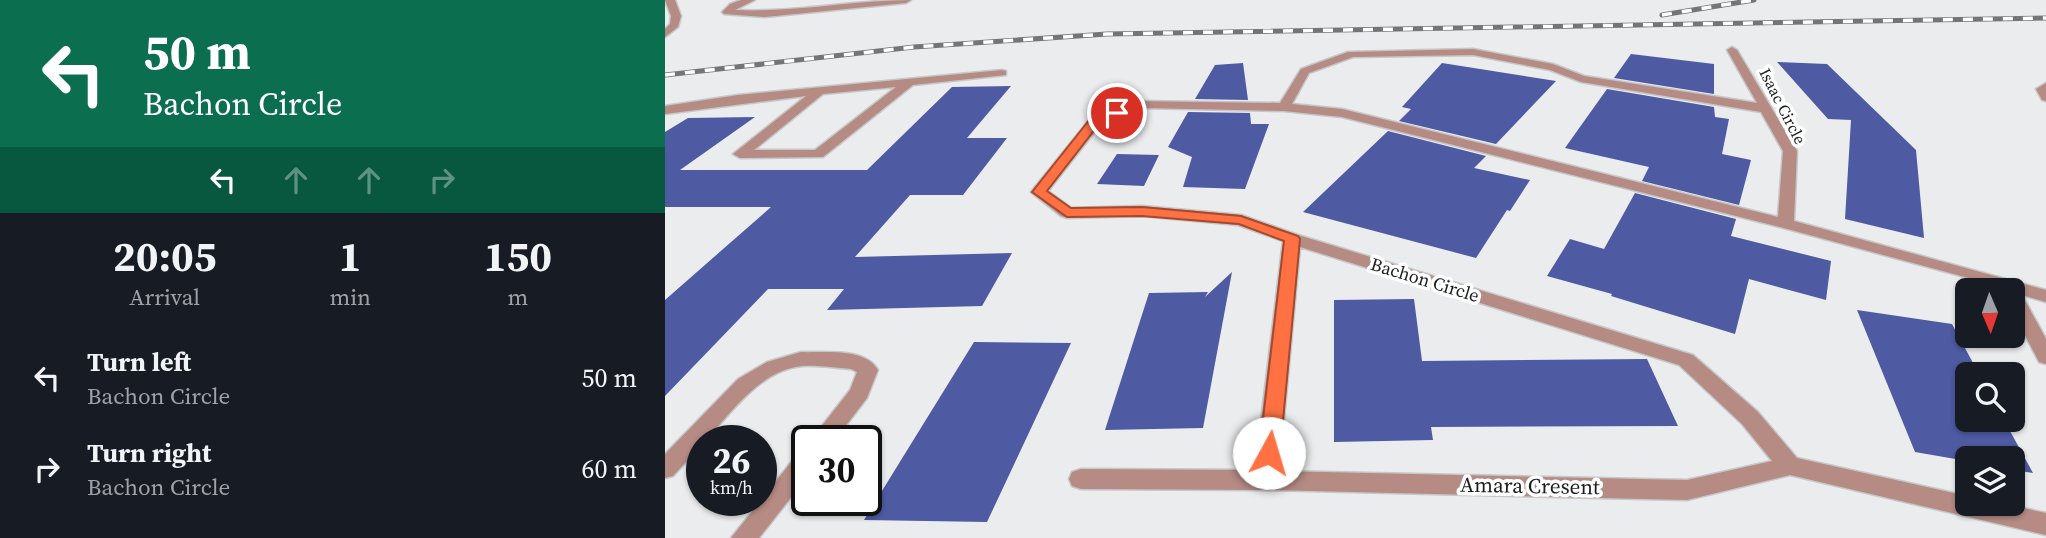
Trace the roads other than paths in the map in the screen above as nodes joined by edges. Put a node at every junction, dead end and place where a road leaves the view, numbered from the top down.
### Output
1 (670, 0) edge
2 (750, 0) edge
3 (906, 0) edge
4 (665, 34) edge
5 (1732, 50) dead end
6 (1002, 73) dead end
7 (909, 82) junction
8 (2046, 87) edge
9 (820, 91) junction
10 (2046, 97) edge
11 (1284, 107) junction
12 (1768, 109) junction
13 (665, 110) edge
14 (1786, 224) junction
15 (1292, 239) junction
16 (1969, 278) edge
17 (2025, 292) edge
18 (2046, 296) edge
19 (2025, 318) edge
20 (2046, 357) edge
21 (834, 425) edge
22 (1790, 466) junction
23 (665, 469) edge
24 (791, 479) edge
25 (1081, 479) dead end
26 (1266, 480) junction
27 (2046, 524) edge
28 (744, 538) edge

1 - 4 street
2 - 3 street
5 - 12 street, Isaac Circle
6 - 7 street
7 - 9 street
7 - 9 street
8 - 10 street
9 - 13 street
11 - 12 street
11 - 14 street, Bachon Circle
11 - 15 street, Bachon Circle
12 - 14 street, Isaac Circle
14 - 16 street, Bachon Circle
15 - 22 street, Bachon Circle
15 - 26 street
17 - 18 street, Bachon Circle
19 - 20 street
21 - 23 street
22 - 26 street, Amara Cresent
22 - 27 street
24 - 28 street
25 - 26 street, Amara Cresent

